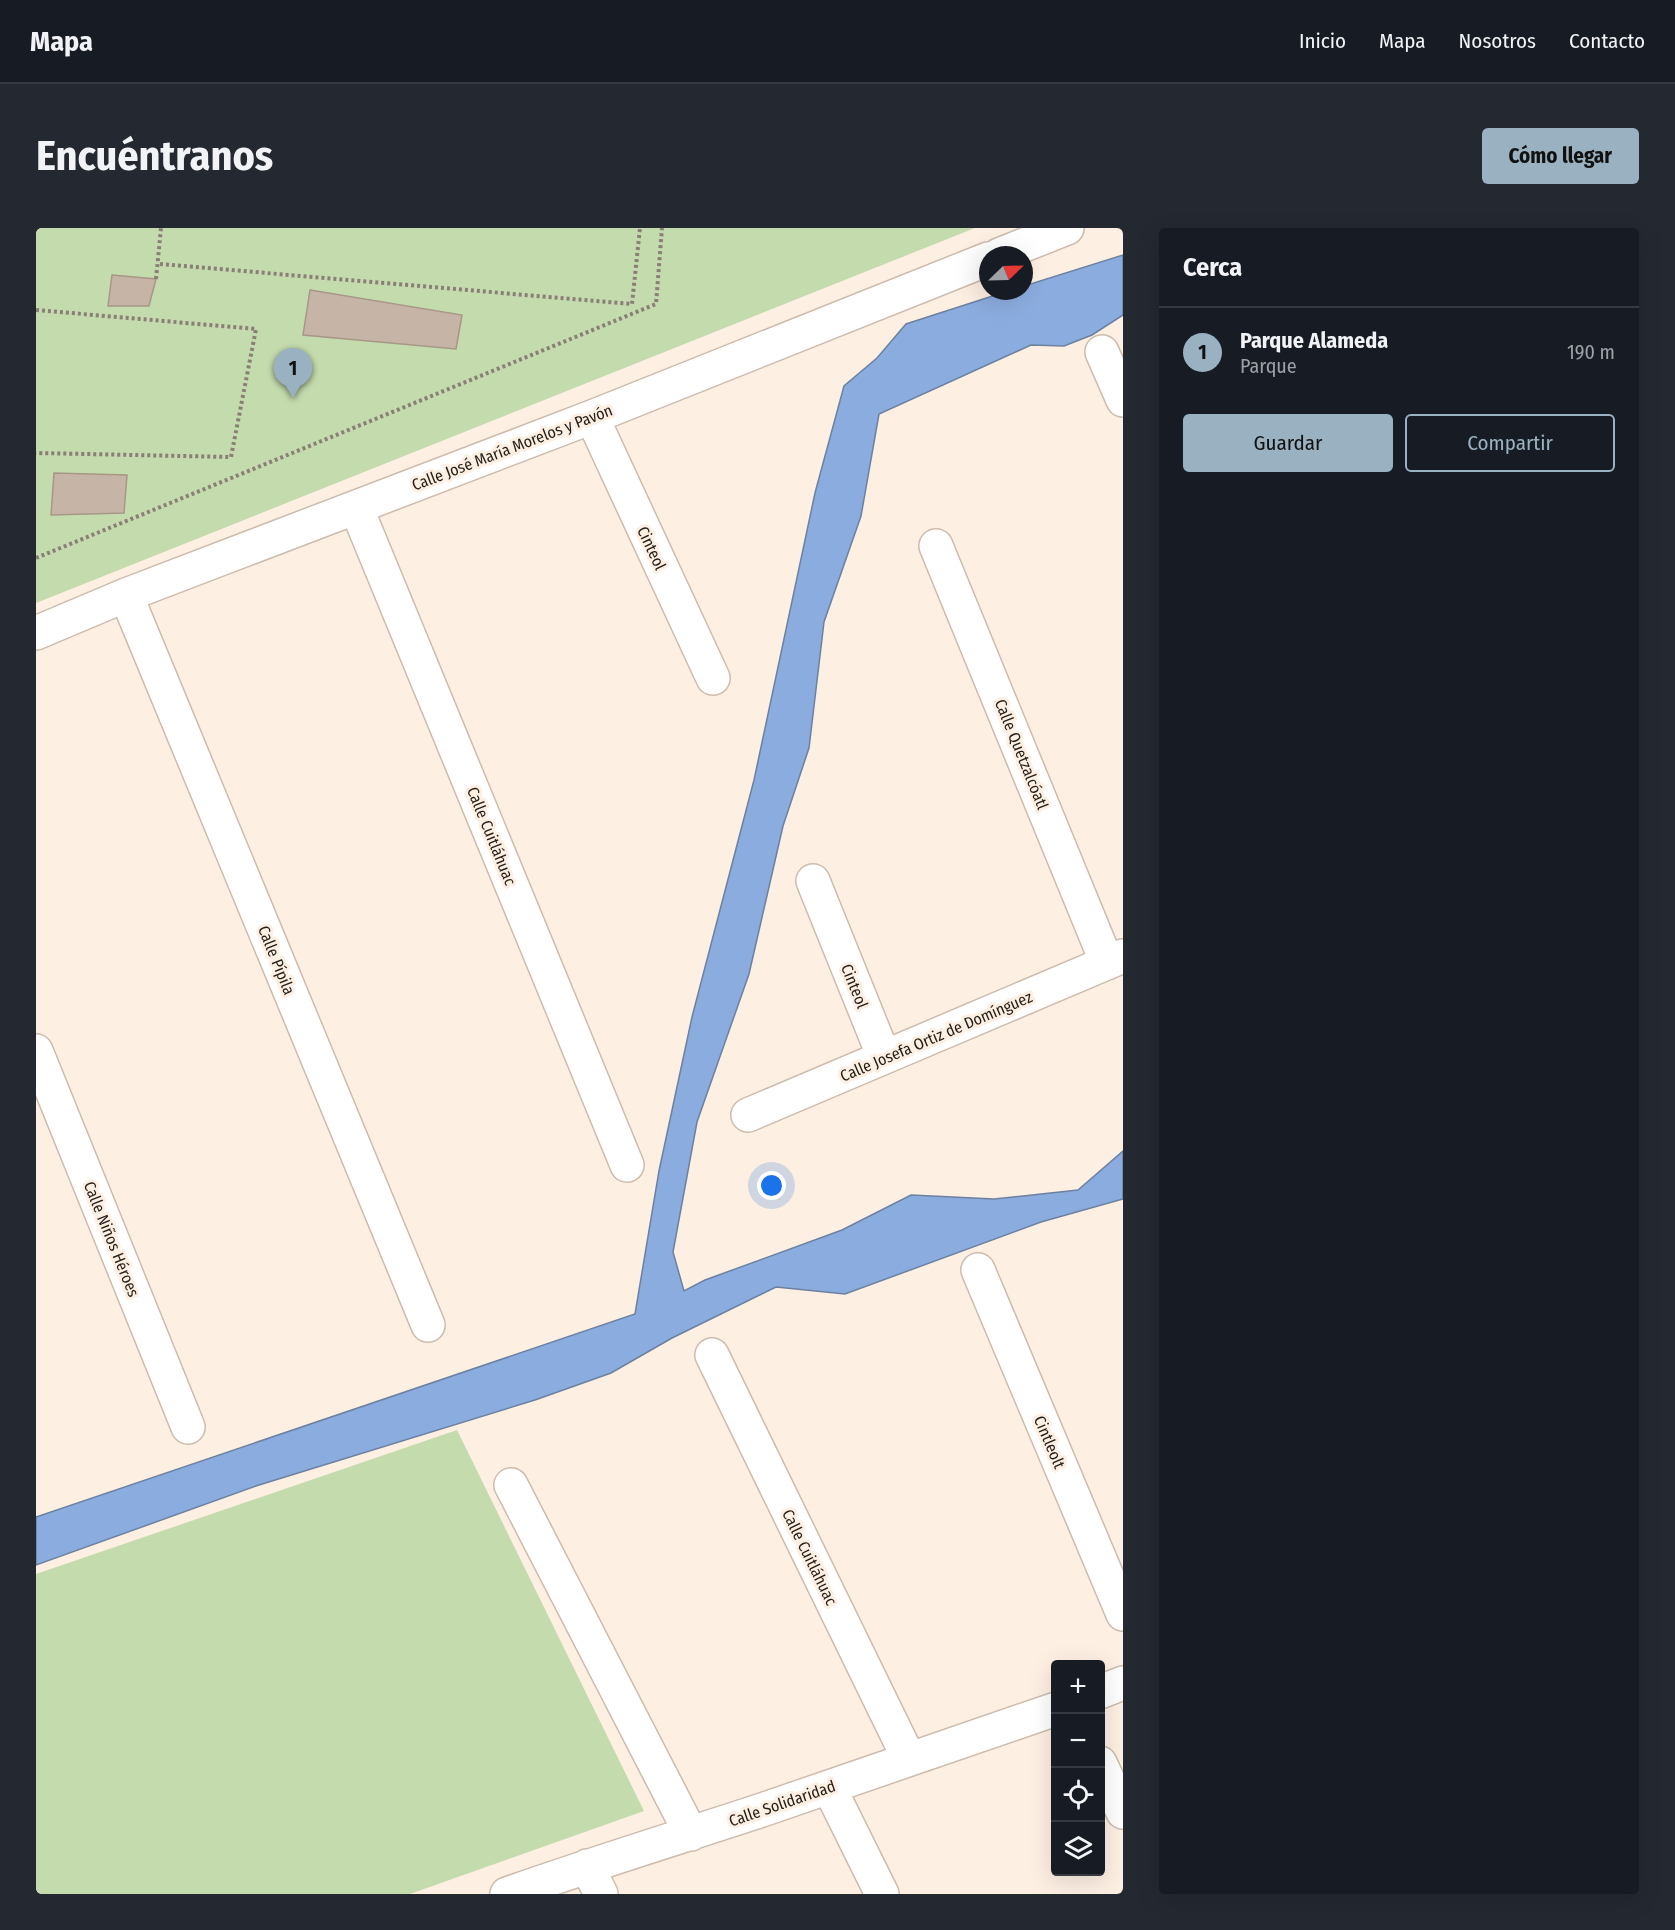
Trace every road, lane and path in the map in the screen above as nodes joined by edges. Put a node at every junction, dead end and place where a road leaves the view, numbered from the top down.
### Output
1 (161, 228) edge
2 (640, 228) edge
3 (662, 228) edge
4 (1066, 228) edge
5 (1021, 246) edge
6 (979, 263) edge
7 (160, 264) dead end
8 (156, 279) dead end
9 (36, 310) edge
10 (1102, 352) dead end
11 (1123, 400) edge
12 (592, 417) junction
13 (36, 453) edge
14 (356, 507) junction
15 (936, 546) dead end
16 (36, 558) edge
17 (126, 595) junction
18 (36, 633) edge
19 (713, 678) dead end
20 (813, 881) dead end
21 (1115, 959) edge
22 (36, 1051) edge
23 (884, 1057) junction
24 (748, 1115) dead end
25 (627, 1165) dead end
26 (978, 1270) dead end
27 (428, 1325) dead end
28 (712, 1355) dead end
29 (188, 1428) dead end
30 (511, 1485) dead end
31 (1123, 1614) edge
32 (1123, 1683) edge
33 (1105, 1690) edge
34 (1051, 1711) edge
35 (909, 1759) junction
36 (1103, 1768) edge
37 (829, 1788) junction
38 (1123, 1812) edge
39 (691, 1834) junction
40 (594, 1880) edge
41 (507, 1894) edge
42 (882, 1894) edge

1 - 8 path
2 - 7 path
3 - 16 path
4 - 5 street
6 - 12 street, Calle José María Morelos y Pavón
9 - 13 path
10 - 11 street
12 - 14 street, Calle José María Morelos y Pavón
12 - 19 street, Cinteol
14 - 17 street, Calle José María Morelos y Pavón
14 - 25 street, Calle Cuitláhuac
15 - 21 street, Calle Quetzalcóatl
17 - 18 street, Calle José María Morelos y Pavón
17 - 27 street, Calle Pípila
20 - 23 street, Cinteol
21 - 23 street, Calle Josefa Ortiz de Domínguez
22 - 29 street, Calle Niños Héroes
23 - 24 street, Calle Josefa Ortiz de Domínguez
26 - 31 street, Cintleolt
28 - 35 street, Calle Cuitláhuac
30 - 39 street
32 - 33 street
34 - 35 street, Calle Solidaridad
35 - 37 street, Calle Solidaridad
36 - 38 street
37 - 39 street, Calle Solidaridad
37 - 42 street
39 - 40 street, Calle Solidaridad
40 - 41 street, Calle Solidaridad

